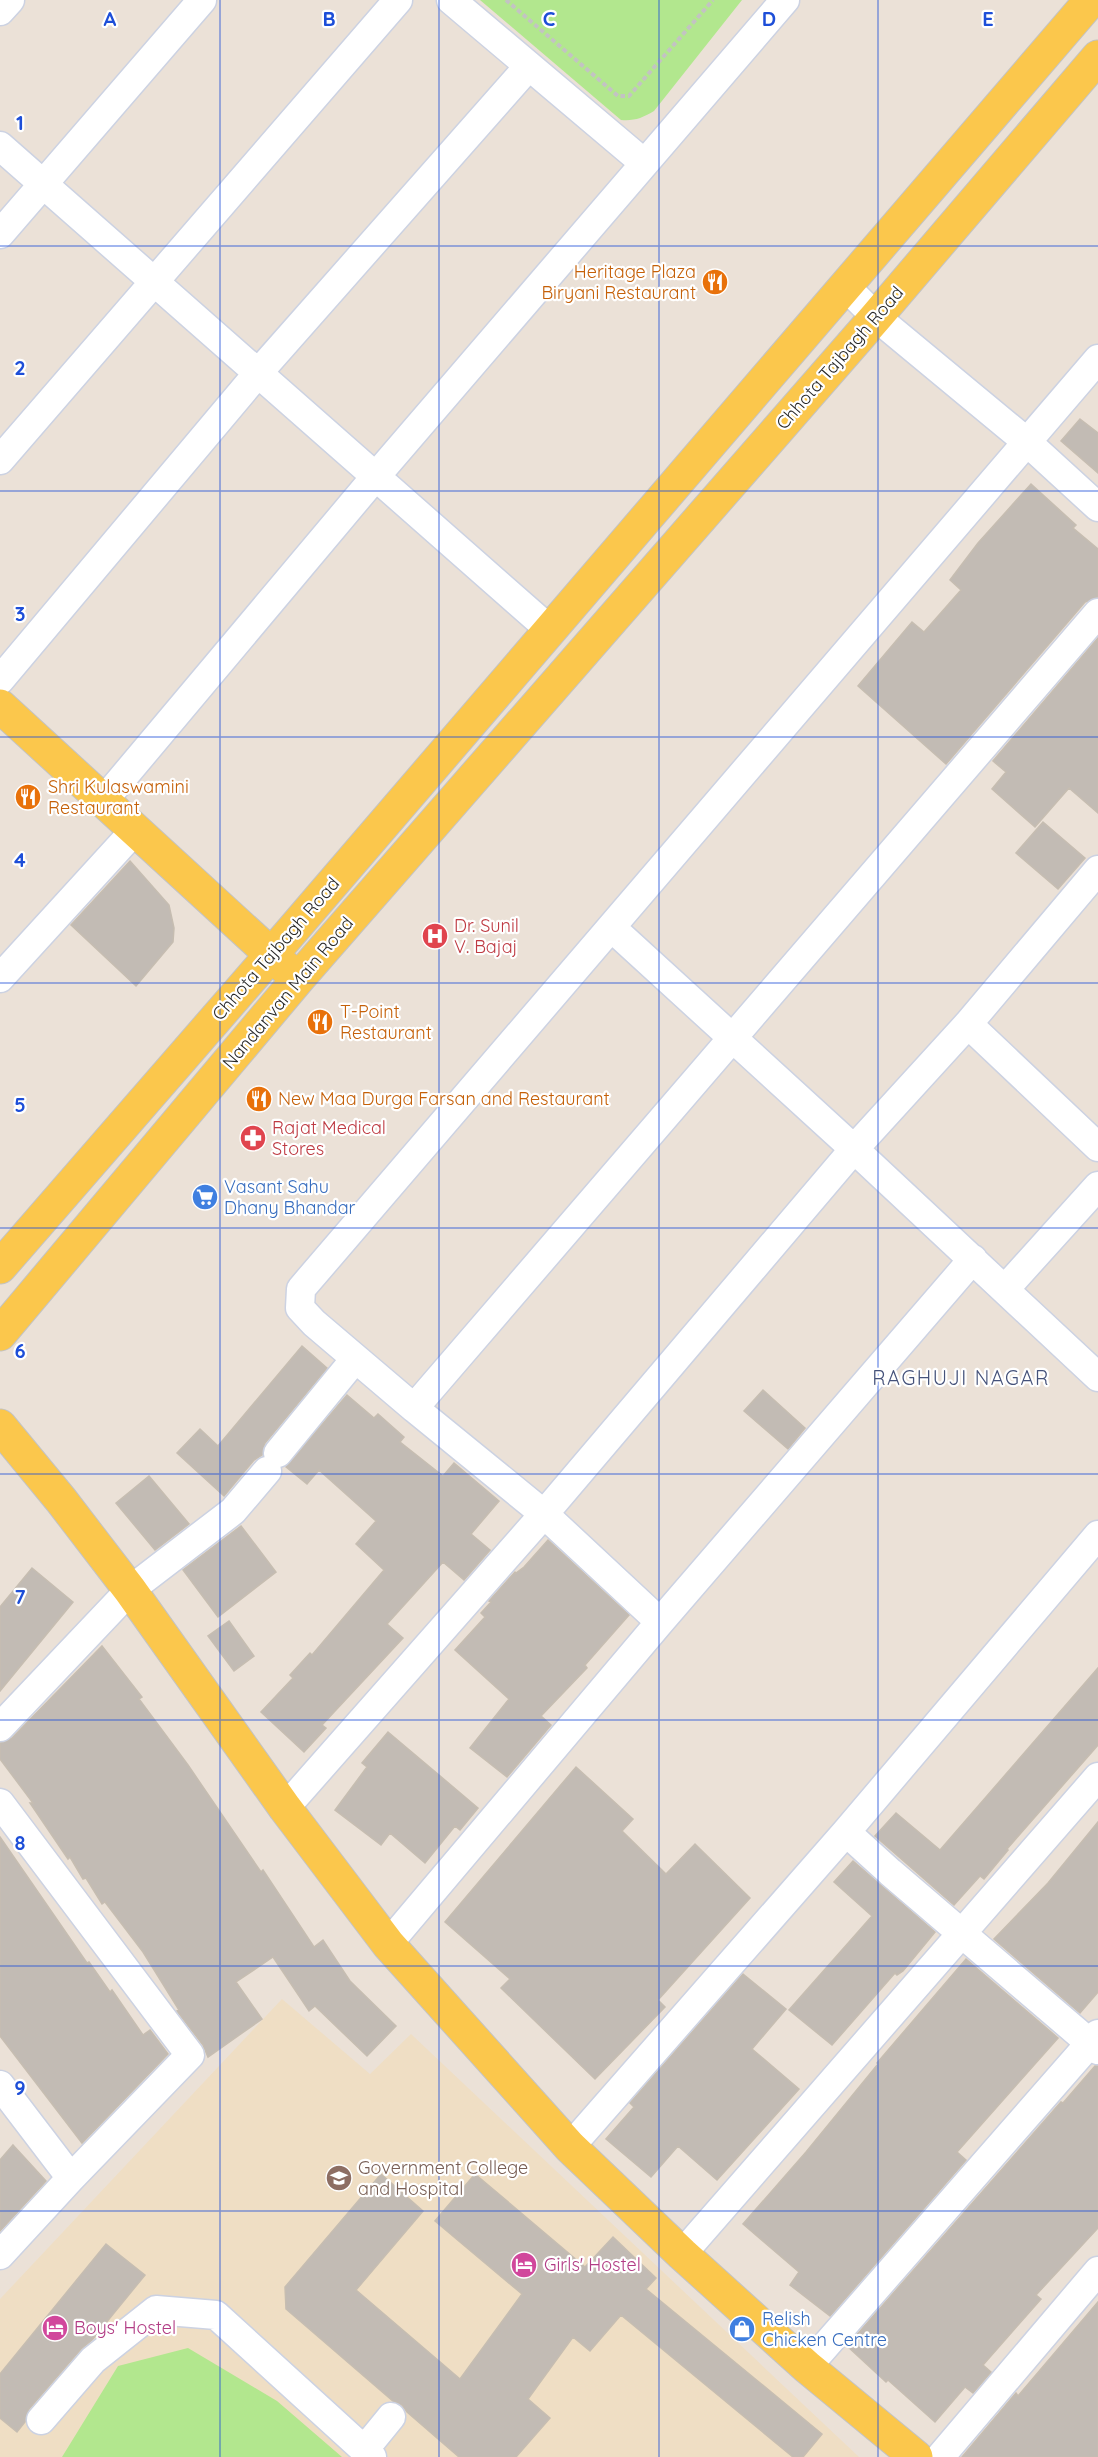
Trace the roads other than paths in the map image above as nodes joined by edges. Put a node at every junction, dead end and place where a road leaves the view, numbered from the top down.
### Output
1 (10, 0) edge
2 (202, 0) edge
3 (398, 0) edge
4 (451, 0) edge
5 (785, 0) edge
6 (1091, 0) edge
7 (0, 11) edge
8 (1098, 57) edge
9 (529, 66) junction
10 (0, 146) edge
11 (644, 163) junction
12 (42, 183) junction
13 (0, 234) edge
14 (154, 281) junction
15 (846, 287) junction
16 (876, 317) junction
17 (1098, 358) edge
18 (258, 373) junction
19 (1026, 442) junction
20 (0, 460) edge
21 (376, 476) junction
22 (1098, 507) edge
23 (1098, 613) edge
24 (550, 630) junction
25 (579, 656) joint
26 (0, 680) edge
27 (0, 706) edge
28 (104, 800) junction
29 (136, 829) junction
30 (1098, 870) edge
31 (612, 928) junction
32 (272, 954) junction
33 (0, 978) edge
34 (298, 979) junction
35 (968, 1024) junction
36 (734, 1038) junction
37 (1098, 1146) edge
38 (854, 1149) junction
39 (1098, 1186) edge
40 (973, 1259) junction
41 (0, 1266) edge
42 (1005, 1289) junction
43 (0, 1334) edge
44 (355, 1359) junction
45 (1098, 1377) edge
46 (414, 1408) junction
47 (0, 1426) edge
48 (544, 1514) junction
49 (1098, 1535) edge
50 (129, 1590) junction
51 (660, 1622) junction
52 (0, 1728) edge
53 (1098, 1777) edge
54 (0, 1803) edge
55 (285, 1808) junction
56 (846, 1832) junction
57 (961, 1932) junction
58 (388, 1944) junction
59 (1095, 2042) edge
60 (0, 2085) edge
61 (570, 2147) junction
62 (71, 2178) junction
63 (682, 2254) junction
64 (0, 2255) edge
65 (1098, 2271) edge
66 (807, 2367) junction
67 (391, 2417) dead end
68 (41, 2420) dead end
69 (368, 2453) edge
70 (916, 2457) edge
71 (940, 2457) edge

1 - 7 street
2 - 12 street
3 - 14 street
4 - 9 street
5 - 11 street
6 - 15 main road, Chhota Tajbagh Road
8 - 16 main road, Chhota Tajbagh Road
9 - 11 street
9 - 18 street
10 - 12 street
11 - 21 street
12 - 13 street
12 - 14 street
14 - 18 street
14 - 20 street
15 - 16 street
15 - 24 main road, Chhota Tajbagh Road
16 - 19 street
16 - 25 main road, Chhota Tajbagh Road
17 - 19 street
18 - 21 street
18 - 26 street
19 - 22 street
19 - 31 street
21 - 24 street
21 - 28 street
23 - 36 street
24 - 32 main road, Chhota Tajbagh Road
25 - 34 main road, Nandanvan Main Road
27 - 28 main road
28 - 29 main road
29 - 32 main road
29 - 33 street
30 - 35 street
31 - 36 street
31 - 44 street
32 - 34 main road
32 - 41 main road, Chhota Tajbagh Road
34 - 43 main road, Nandanvan Main Road
35 - 37 street
35 - 38 street
36 - 38 street
36 - 46 street
38 - 40 street
38 - 48 street
39 - 42 street
40 - 42 street
40 - 51 street
42 - 45 street
44 - 46 street
44 - 50 street
46 - 48 street
47 - 50 main road
48 - 51 street
48 - 55 street
49 - 56 street
50 - 52 street
50 - 55 main road
51 - 58 street
53 - 57 street
54 - 62 street
55 - 58 main road
56 - 57 street
56 - 61 street
57 - 59 street
57 - 63 street
58 - 61 main road
59 - 66 street
60 - 62 street
61 - 63 main road
62 - 64 street
63 - 66 main road
65 - 71 street
66 - 70 main road
67 - 69 street
68 - 69 street

